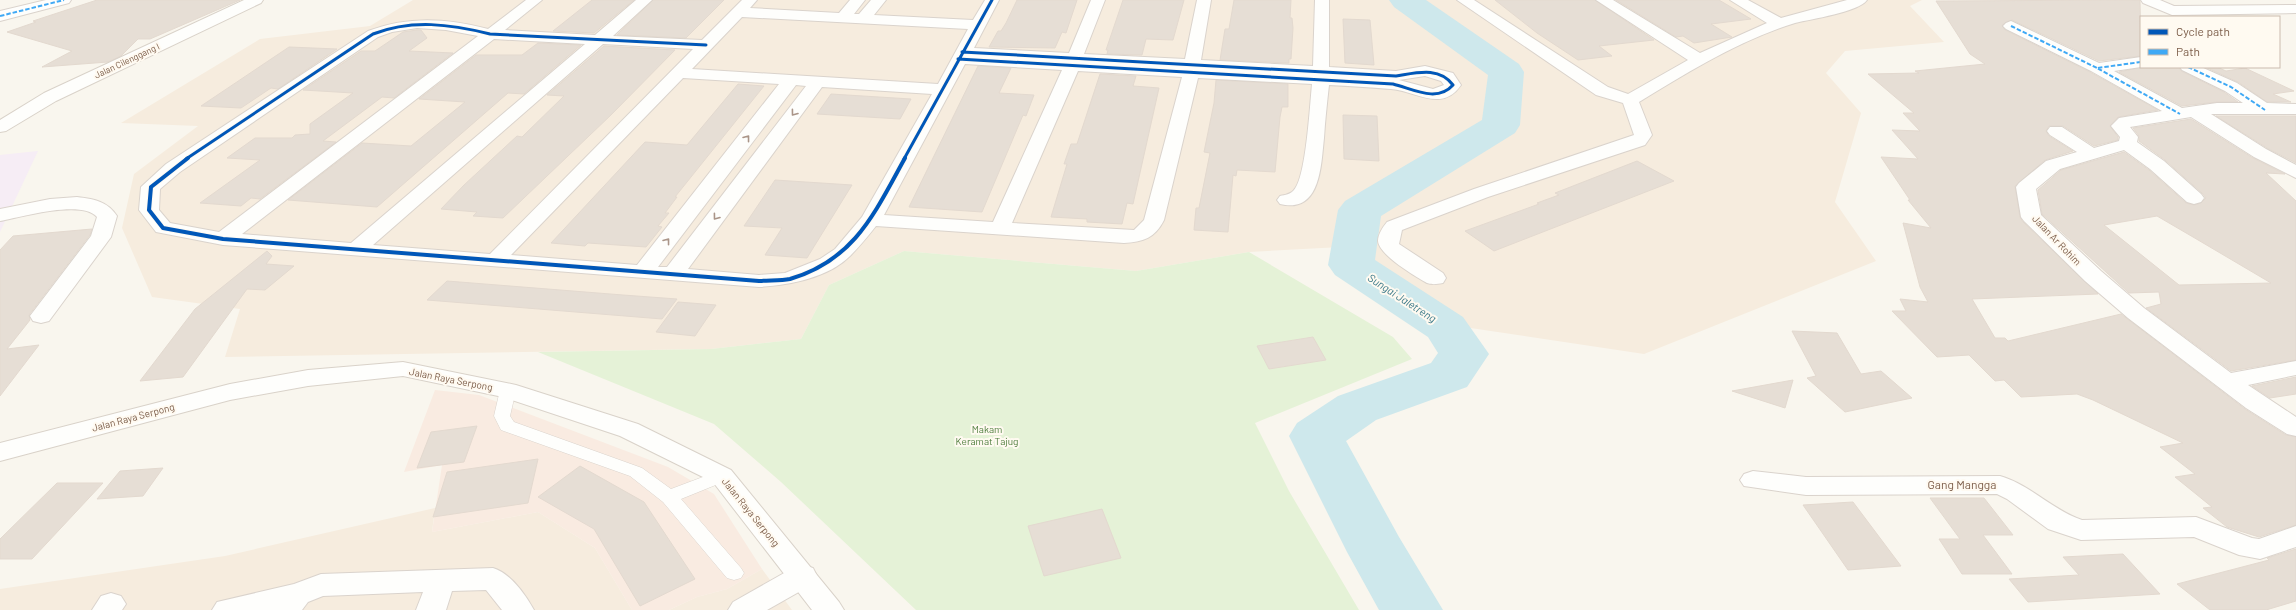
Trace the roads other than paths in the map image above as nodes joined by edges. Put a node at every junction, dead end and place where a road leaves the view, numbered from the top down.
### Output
1 (64, 0) edge
2 (256, 0) edge
3 (535, 0) edge
4 (645, 0) edge
5 (858, 0) edge
6 (879, 0) edge
7 (992, 0) edge
8 (1098, 0) edge
9 (1204, 0) edge
10 (1322, 0) edge
11 (1464, 0) edge
12 (1603, 0) edge
13 (1737, 0) edge
14 (1860, 0) edge
15 (2148, 0) edge
16 (744, 6) edge
17 (2296, 9) edge
18 (0, 16) edge
19 (843, 18) junction
20 (863, 19) junction
21 (1779, 23) junction
22 (978, 25) junction
23 (2011, 26) dead end
24 (496, 30) junction
25 (604, 36) junction
26 (709, 41) junction
27 (960, 55) junction
28 (1698, 59) junction
29 (1074, 62) junction
30 (2140, 62) edge
31 (1191, 68) junction
32 (2097, 68) junction
33 (2190, 68) edge
34 (678, 73) junction
35 (1321, 75) junction
36 (791, 80) junction
37 (817, 82) junction
38 (941, 89) junction
39 (1630, 100) junction
40 (2296, 109) edge
41 (2265, 110) junction
42 (2188, 113) junction
43 (0, 127) edge
44 (2056, 131) dead end
45 (2127, 144) junction
46 (2092, 154) junction
47 (2296, 172) edge
48 (2194, 198) dead end
49 (1287, 200) dead end
50 (0, 215) edge
51 (871, 220) junction
52 (1000, 228) junction
53 (223, 239) junction
54 (356, 249) junction
55 (495, 260) junction
56 (643, 272) junction
57 (672, 274) junction
58 (1435, 278) dead end
59 (40, 316) dead end
60 (2296, 368) edge
61 (2228, 381) junction
62 (508, 390) junction
63 (2296, 428) edge
64 (0, 452) edge
65 (722, 476) junction
66 (1753, 480) dead end
67 (669, 497) junction
68 (2296, 536) edge
69 (734, 573) dead end
70 (803, 576) junction
71 (441, 581) junction
72 (292, 602) edge
73 (515, 609) edge
74 (227, 610) edge
75 (431, 610) edge
76 (743, 610) edge
77 (829, 610) edge

1 - 18 street
2 - 43 street, Jalan Cilenggang I
3 - 24 street
4 - 25 street
5 - 19 street
6 - 20 street
7 - 22 street
8 - 29 street
9 - 31 street
10 - 35 street
11 - 39 street
12 - 28 street
13 - 21 street
14 - 21 street
15 - 17 street
16 - 19 street
16 - 26 street
19 - 20 street
20 - 22 street
21 - 28 street
22 - 27 street
23 - 32 street
24 - 25 street
24 - 53 street
24 - 53 street
25 - 26 street
25 - 54 street
26 - 34 street
27 - 29 street
27 - 38 street
28 - 39 street
29 - 31 street
29 - 52 street
30 - 32 street
31 - 35 street
31 - 52 street
32 - 42 street
33 - 41 street
34 - 36 street
34 - 55 street
35 - 35 street
35 - 49 street
36 - 37 street
56 -> 36 street
37 - 38 street
37 -> 57 street
38 - 51 street
39 - 58 street
40 - 41 street
41 - 42 street
42 - 45 street
42 - 47 street
44 - 46 street
45 - 46 street, Jalan Ar Rohim
45 - 48 street
46 - 61 street, Jalan Ar Rohim
50 - 59 street
51 - 52 street
51 - 57 street
53 - 54 street
54 - 55 street
55 - 56 street
56 - 57 street
60 - 61 street
61 - 63 street, Jalan Ar Rohim
62 - 64 street, Jalan Raya Serpong
62 - 65 street, Jalan Raya Serpong
62 - 67 lane
65 - 67 lane
65 - 70 street, Jalan Raya Serpong
66 - 68 street, Gang Mangga
67 - 69 lane
70 - 76 street
70 - 77 street, Jalan Raya Serpong
71 - 72 street
71 - 73 street
71 - 75 street
72 - 74 street

